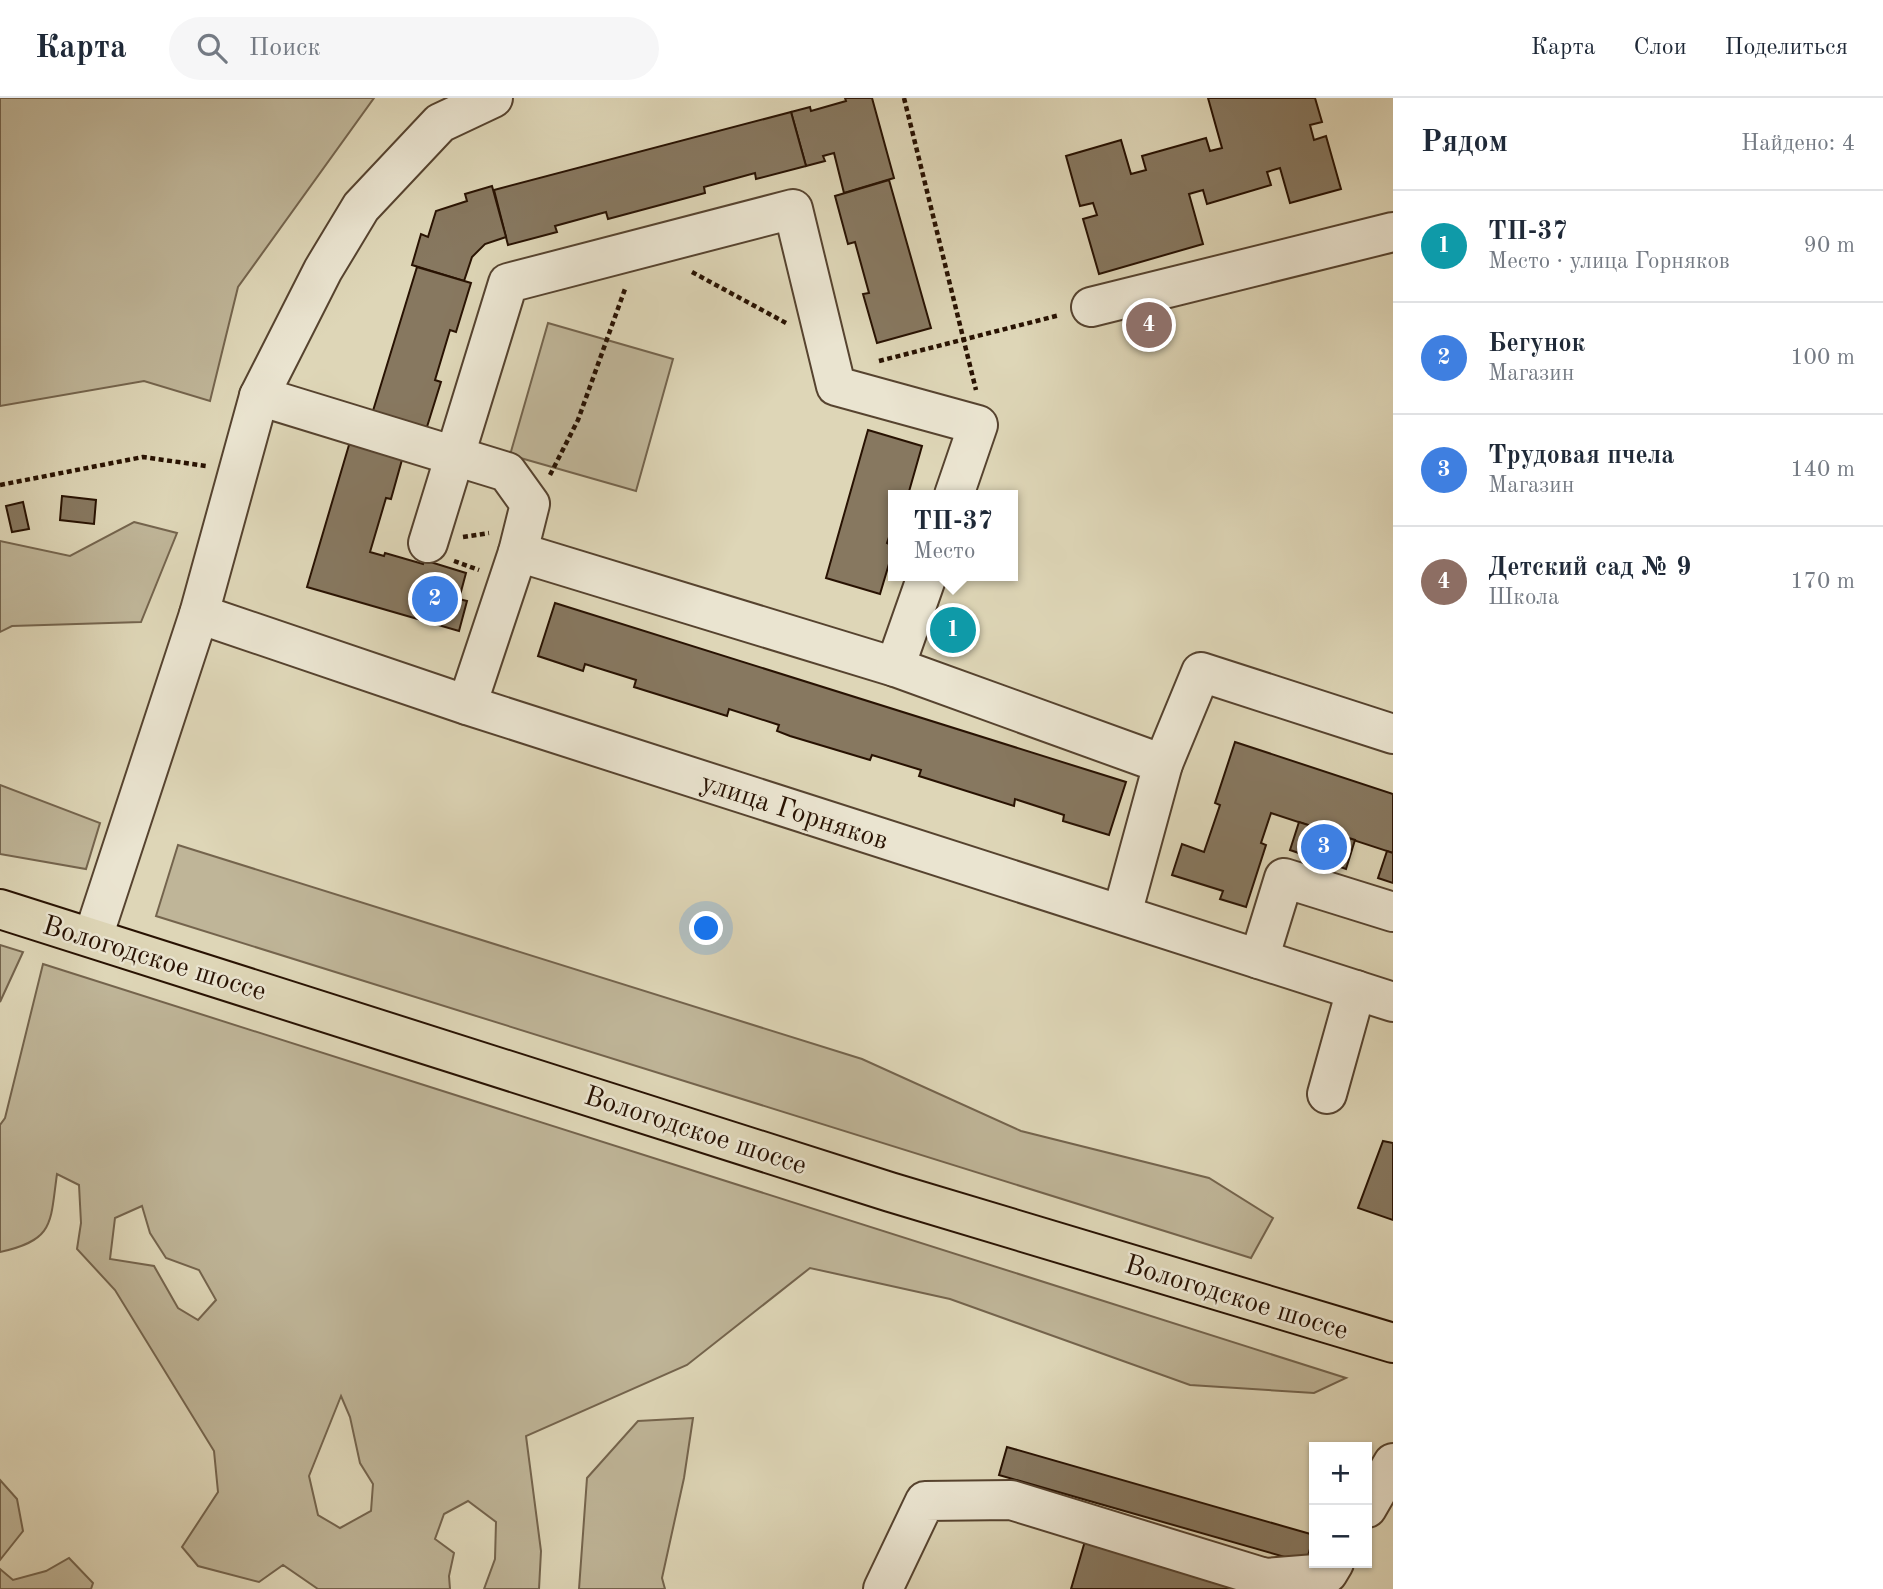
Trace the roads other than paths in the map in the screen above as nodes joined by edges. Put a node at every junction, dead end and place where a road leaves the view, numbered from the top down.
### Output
1 (493, 98) edge
2 (1393, 232) edge
3 (1091, 307) road end
4 (259, 396) junction
5 (454, 456) junction
6 (956, 490) edge
7 (520, 541) junction
8 (428, 543) road end
9 (924, 581) edge
10 (199, 614) junction
11 (895, 667) junction
12 (467, 705) junction
13 (1393, 734) edge
14 (1163, 764) junction
15 (0, 909) edge
16 (1393, 912) edge
17 (1122, 914) junction
18 (93, 937) junction
19 (1259, 958) junction
20 (1356, 990) junction
21 (1393, 1002) edge
22 (1327, 1094) dead end
23 (1393, 1343) edge
24 (1393, 1463) edge
25 (1369, 1505) edge
26 (1331, 1568) edge
27 (1264, 1584) edge
28 (883, 1589) edge

1 - 4 street
2 - 3 street
4 - 5 street
4 - 10 street
5 - 6 street
5 - 7 street
5 - 8 street
7 - 11 street
7 - 12 street
9 - 11 street
10 - 12 street, улица Горняков
10 - 18 street
11 - 14 street
12 - 17 street, улица Горняков
13 - 14 street
14 - 17 street
15 - 18 main road, Вологодское шоссе
16 - 19 street
17 - 19 street, улица Горняков
18 - 23 main road, Вологодское шоссе
19 - 20 street, улица Горняков
20 - 21 street, улица Горняков
20 - 22 street
24 - 25 street
26 - 27 street
27 - 28 street

